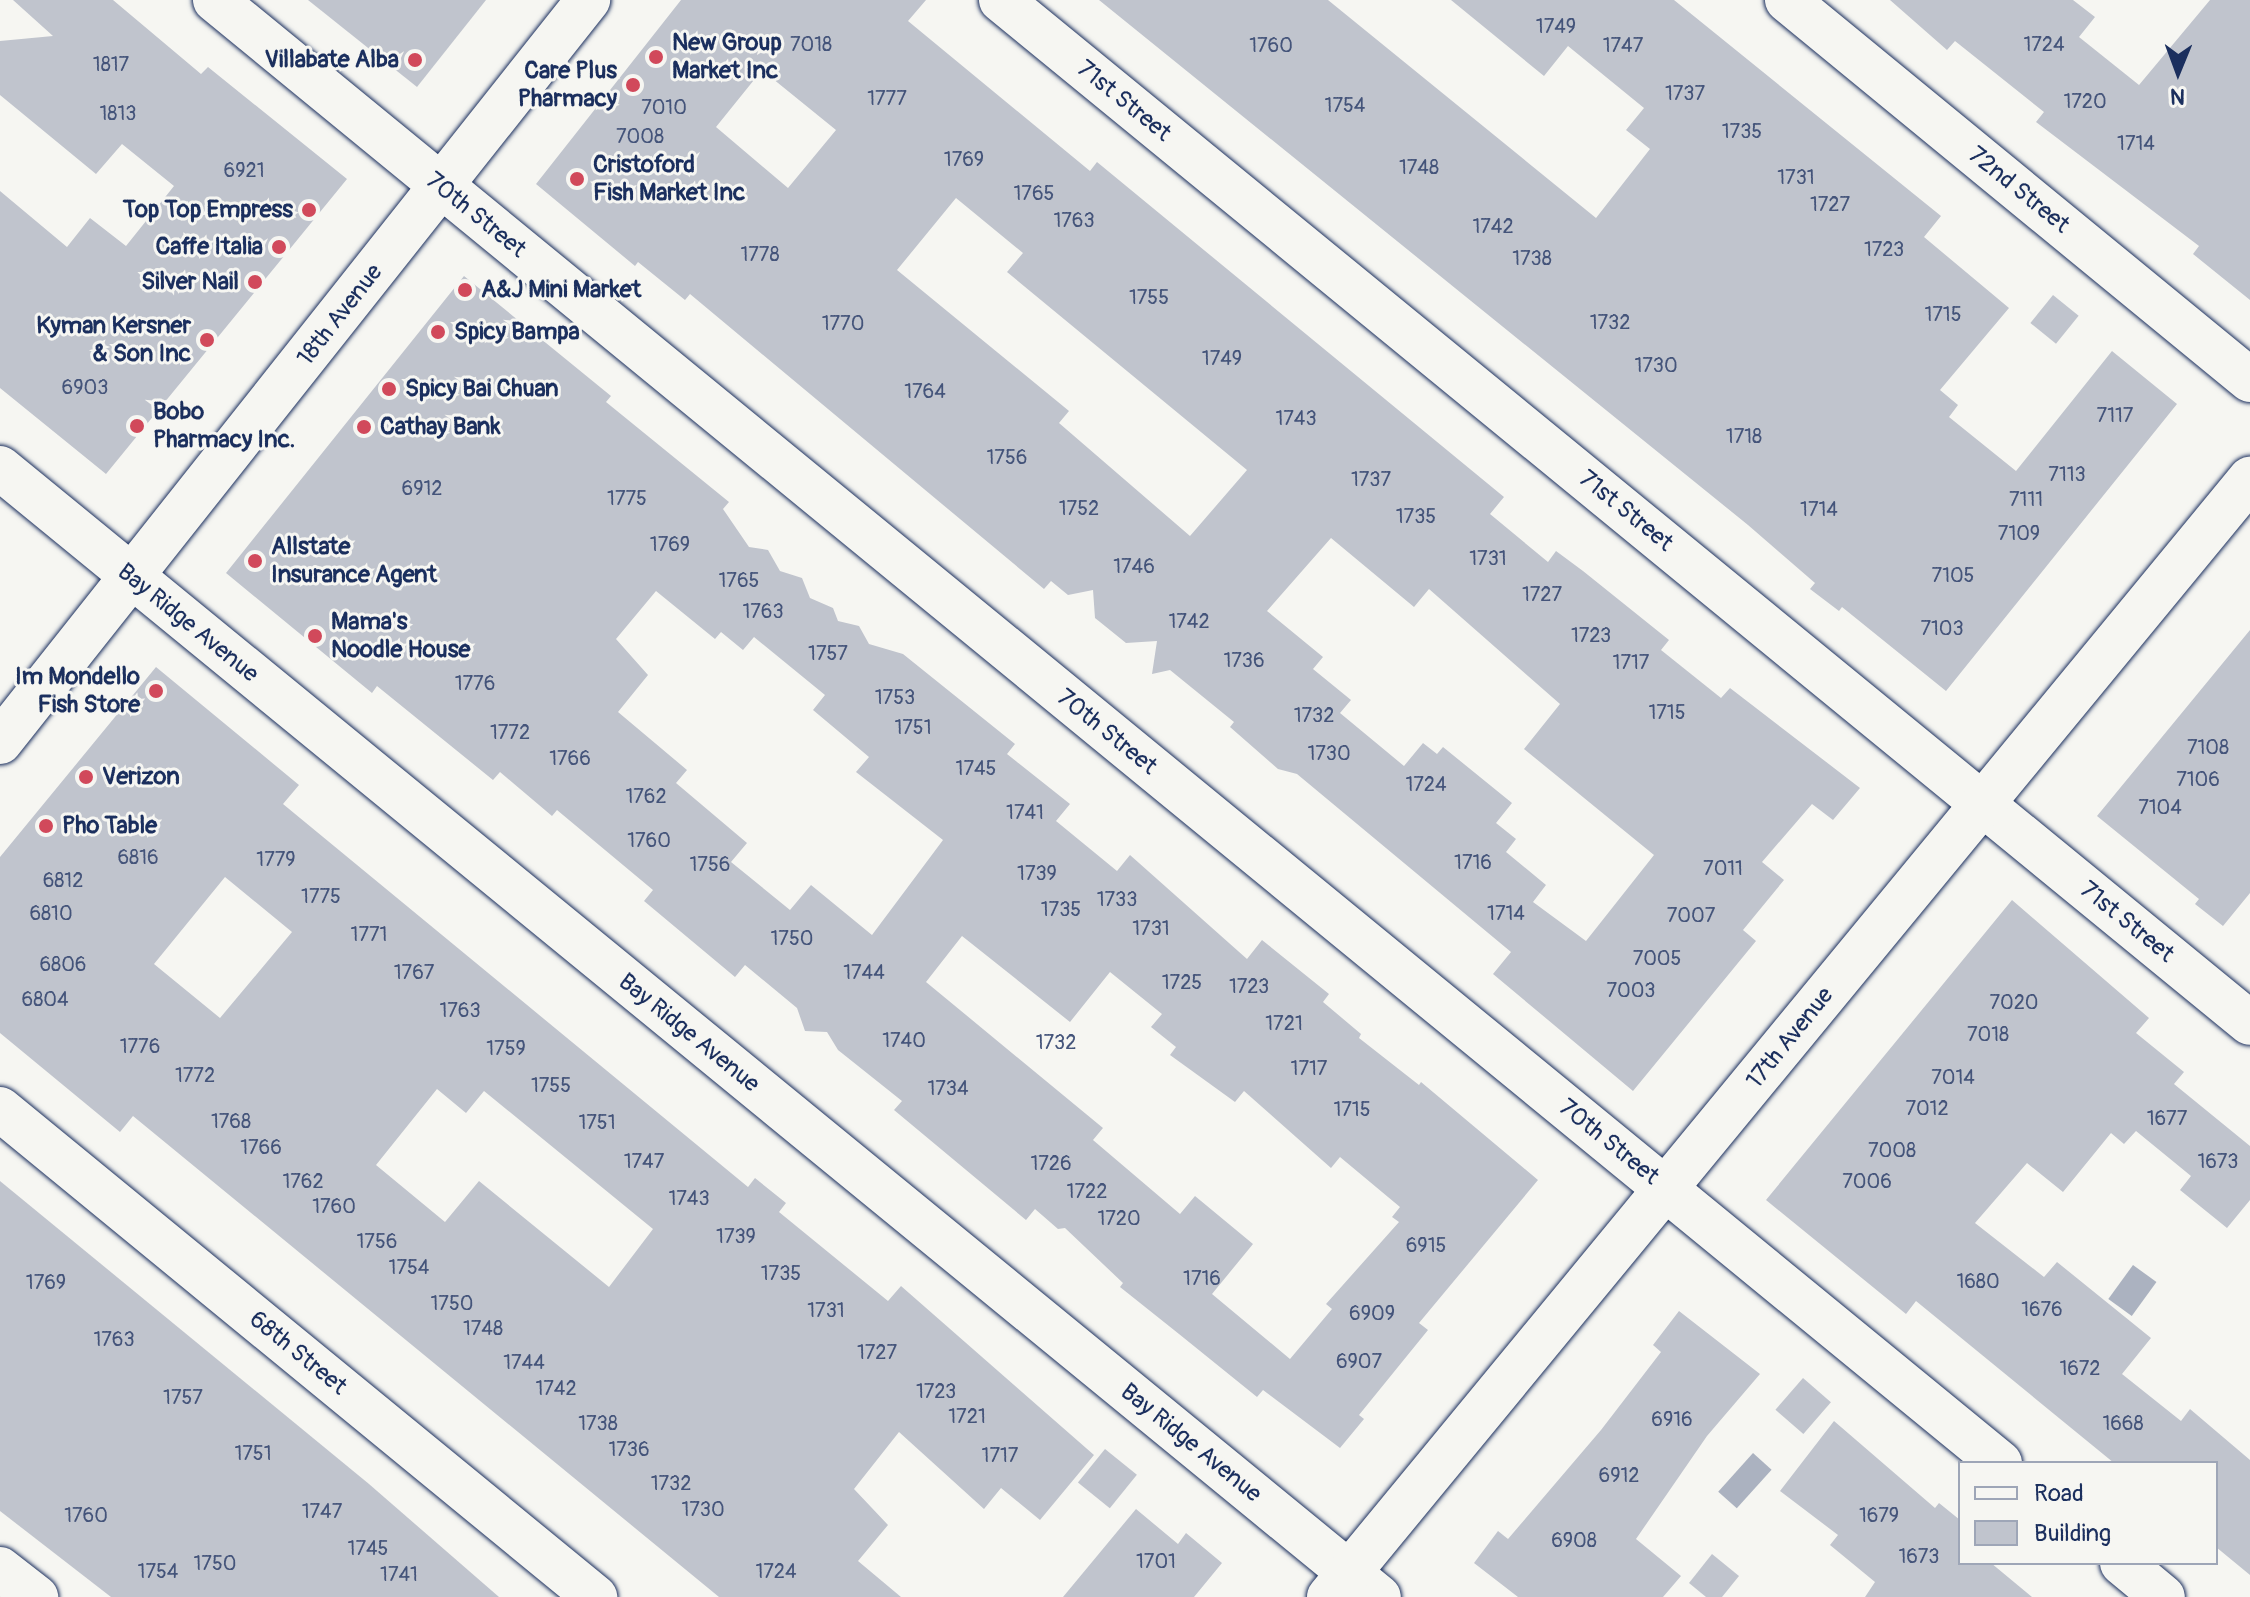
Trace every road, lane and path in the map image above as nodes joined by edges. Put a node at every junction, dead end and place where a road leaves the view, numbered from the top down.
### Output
1 (215, 0) edge
2 (588, 0) edge
3 (1001, 0) edge
4 (1787, 0) edge
5 (441, 186) junction
6 (2250, 380) edge
7 (0, 468) edge
8 (2250, 479) edge
9 (131, 576) junction
10 (0, 742) edge
11 (1983, 803) junction
12 (2250, 1023) edge
13 (0, 1109) edge
14 (1666, 1189) junction
15 (1998, 1461) edge
16 (2124, 1565) edge
17 (0, 1569) edge
18 (1353, 1589) edge
19 (36, 1597) edge
20 (595, 1597) edge
21 (2163, 1597) edge

1 - 5 street, 70th Street
2 - 5 street, 18th Avenue
3 - 11 street, 71st Street
4 - 6 street, 72nd Street
5 - 9 street, 18th Avenue
5 - 14 street, 70th Street
7 - 9 street, Bay Ridge Avenue
8 - 11 street, 17th Avenue
9 - 10 street, 18th Avenue
9 - 18 street, Bay Ridge Avenue
11 - 12 street, 71st Street
11 - 14 street, 17th Avenue
13 - 20 street, 68th Street
14 - 15 street, 70th Street
14 - 18 street, 17th Avenue
16 - 21 street
17 - 19 street

